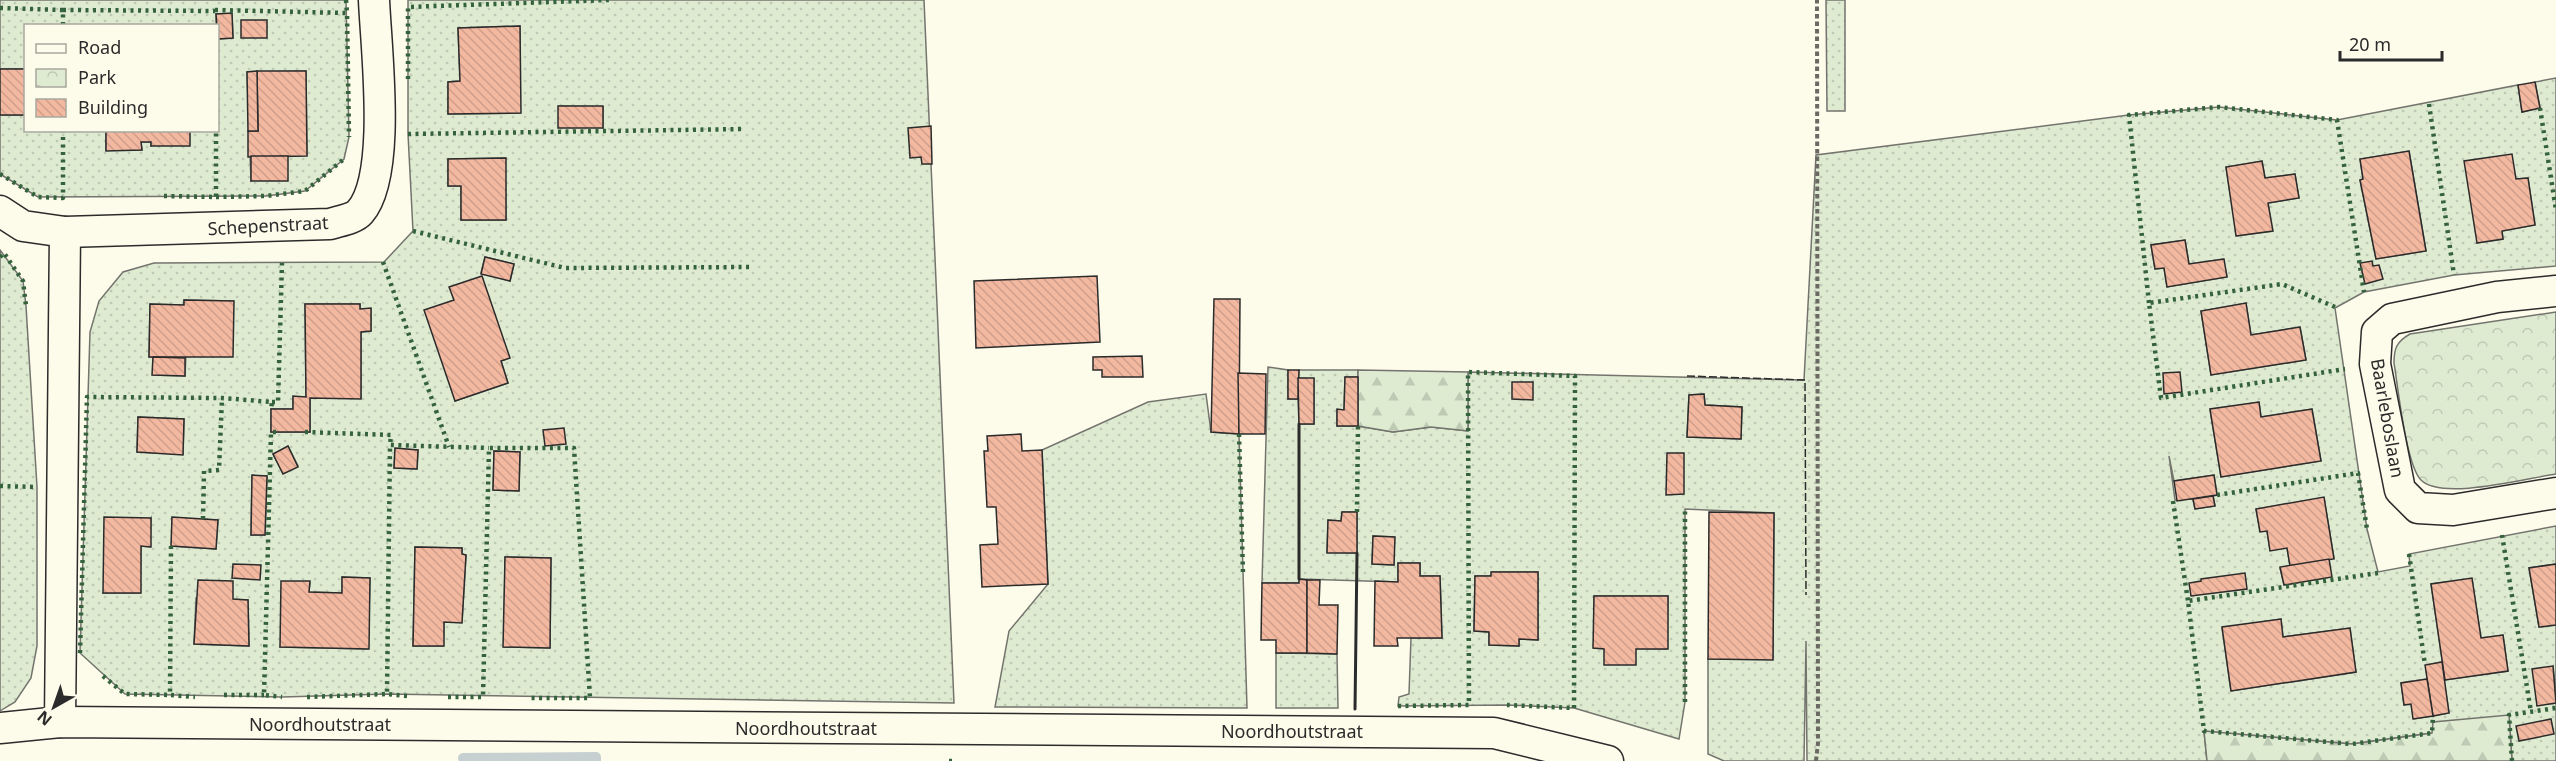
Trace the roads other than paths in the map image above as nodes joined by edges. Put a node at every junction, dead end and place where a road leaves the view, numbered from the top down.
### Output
1 (374, 0) edge
2 (0, 211) edge
3 (65, 232) junction
4 (2556, 291) edge
5 (2556, 493) edge
6 (60, 722) junction
7 (0, 728) edge
8 (1608, 761) edge

1 - 3 street, Schepenstraat
2 - 3 street, Schepenstraat
3 - 6 street
4 - 5 street, Baarleboslaan
6 - 7 street, Noordhoutstraat
6 - 8 street, Noordhoutstraat

